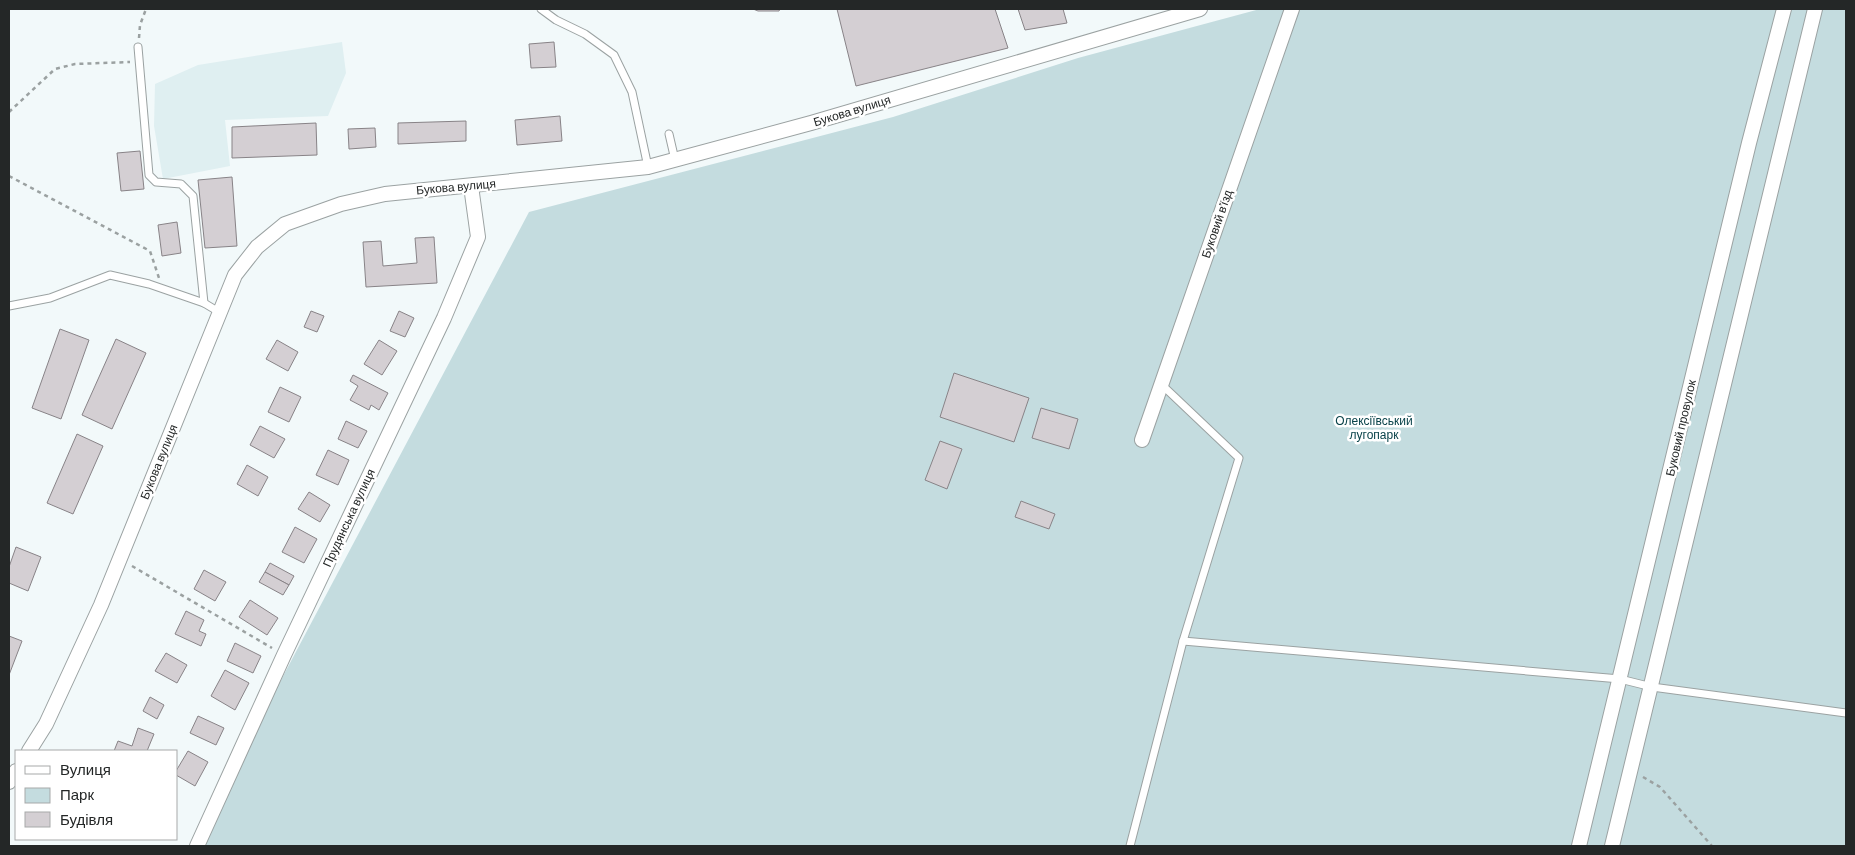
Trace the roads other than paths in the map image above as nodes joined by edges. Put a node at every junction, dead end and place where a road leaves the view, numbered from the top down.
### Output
1 (541, 9) edge
2 (1200, 9) edge
3 (1292, 9) edge
4 (1784, 9) edge
5 (1815, 9) edge
6 (138, 47) road end
7 (669, 134) dead end
8 (675, 161) junction
9 (648, 167) junction
10 (471, 186) junction
11 (204, 303) junction
12 (9, 306) edge
13 (219, 312) junction
14 (1161, 384) junction
15 (1142, 440) dead end
16 (1183, 640) junction
17 (1620, 679) junction
18 (1652, 686) junction
19 (1846, 713) edge
20 (30, 750) edge
21 (197, 846) edge
22 (1130, 846) edge
23 (1579, 846) edge
24 (1612, 846) edge

1 - 9 lane
2 - 8 street, Букова вулиця
3 - 14 street, Буковий в'їзд
4 - 17 street, Буковий провулок
5 - 18 street
6 - 11 lane
7 - 8 lane
8 - 9 street, Букова вулиця
9 - 10 street, Букова вулиця
10 - 13 street, Букова вулиця
10 - 21 street, Прудянська вулиця
11 - 12 lane
11 - 13 lane
13 - 20 street, Букова вулиця
14 - 15 street, Буковий в'їзд
14 - 16 lane
16 - 17 lane
16 - 22 lane
17 - 18 lane
17 - 23 street, Буковий провулок
18 - 19 lane
18 - 24 street

